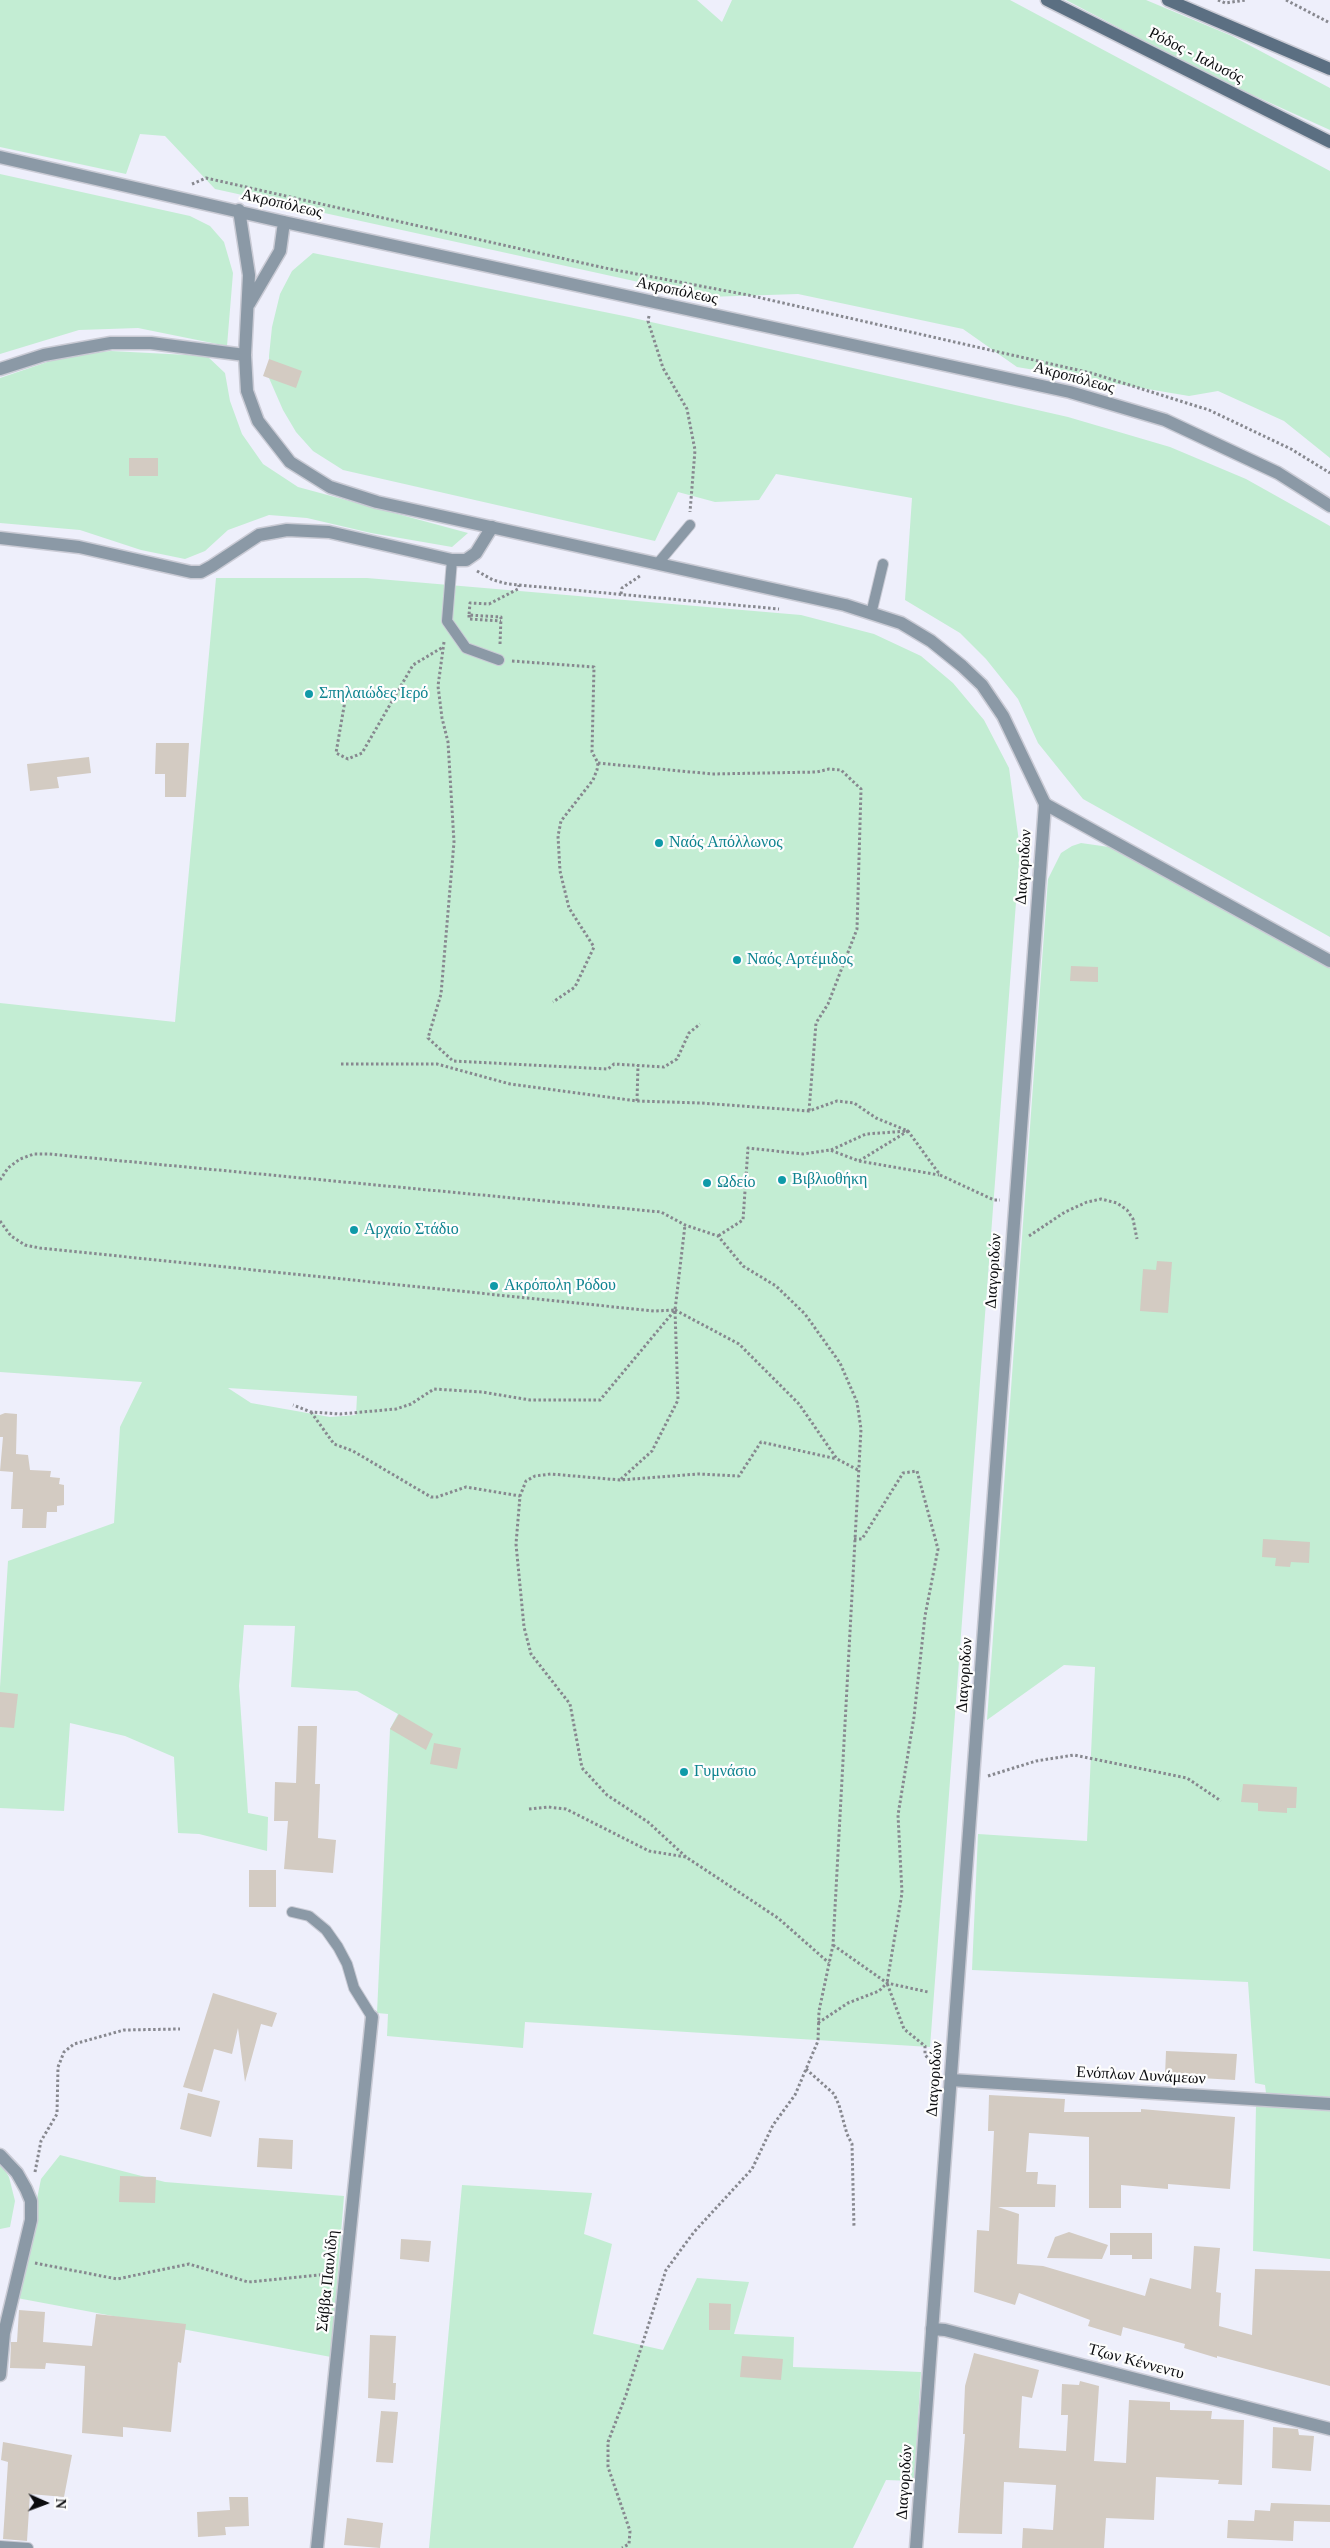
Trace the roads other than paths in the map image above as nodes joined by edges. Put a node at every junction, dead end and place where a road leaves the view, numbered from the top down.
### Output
1 (1046, 0) edge
2 (1168, 0) edge
3 (1330, 69) edge
4 (1330, 142) edge
5 (0, 157) edge
6 (239, 210) junction
7 (284, 222) junction
8 (249, 304) junction
9 (245, 355) junction
10 (0, 369) edge
11 (1330, 506) edge
12 (690, 525) road end
13 (492, 527) junction
14 (0, 538) edge
15 (452, 560) junction
16 (659, 562) junction
17 (883, 564) dead end
18 (871, 614) junction
19 (499, 660) road end
20 (1045, 804) junction
21 (1330, 961) edge
22 (292, 1912) dead end
23 (372, 2017) joint
24 (951, 2080) junction
25 (1330, 2104) edge
26 (0, 2155) edge
27 (932, 2329) junction
28 (0, 2375) edge
29 (1330, 2429) edge
30 (0, 2546) edge
31 (28, 2548) edge
32 (317, 2548) edge
33 (916, 2548) edge

1 - 4 main road, Ρόδος - Ιαλυσός
2 - 3 main road
5 - 6 street, Ακροπόλεως
6 - 7 street, Ακροπόλεως
6 - 8 street
7 - 8 street
7 - 11 street, Ακροπόλεως
8 - 9 street
9 - 10 street
9 - 13 street
12 - 16 lane
13 - 15 street
13 - 16 street
14 - 15 street
15 - 19 lane
16 - 18 street
17 - 18 lane
18 - 20 street
20 - 21 street
20 - 24 street, Διαγοριδών
22 - 23 lane
23 - 32 street, Σάββα Παυλίδη
24 - 25 street, Ενόπλων Δυνάμεων
24 - 27 street, Διαγοριδών
26 - 28 street
27 - 29 street, Τζων Κέννεντυ
27 - 33 street, Διαγοριδών
30 - 31 lane

